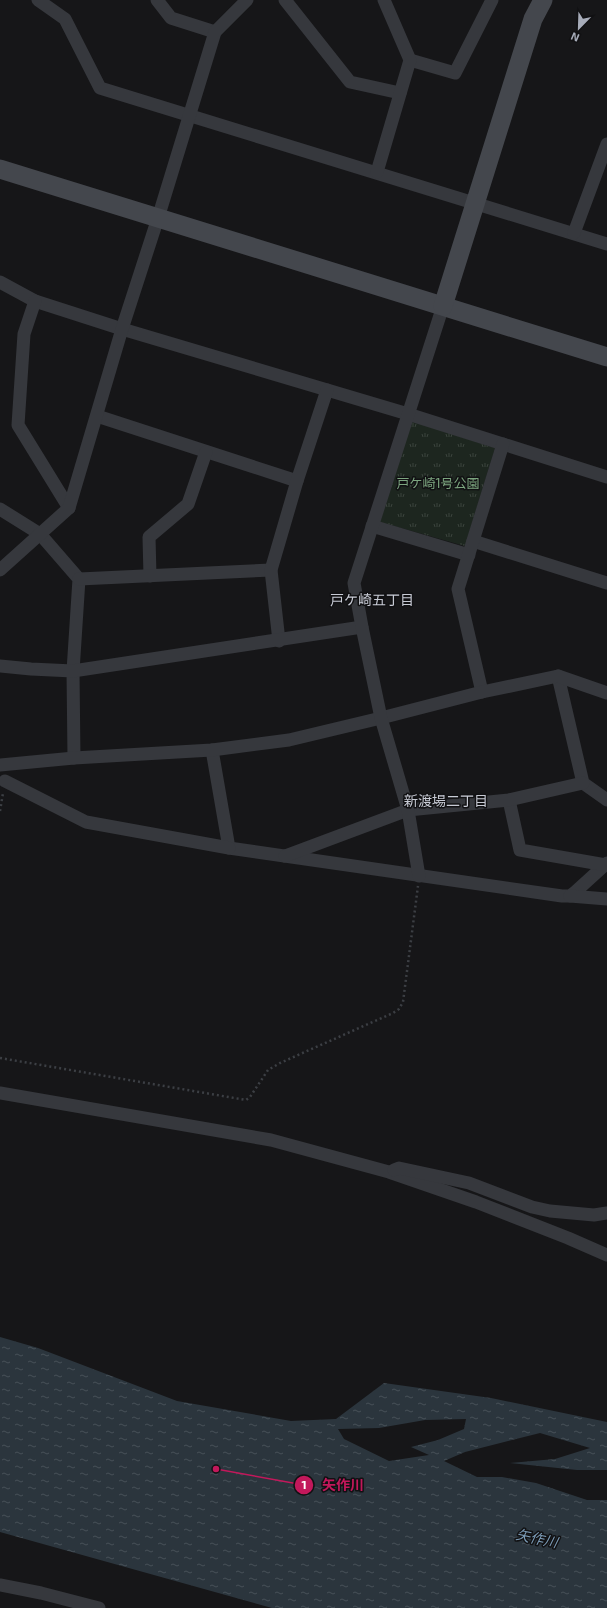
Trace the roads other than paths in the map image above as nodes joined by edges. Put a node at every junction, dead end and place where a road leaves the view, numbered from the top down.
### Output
1 (38, 0) edge
2 (157, 0) edge
3 (247, 0) edge
4 (285, 0) edge
5 (384, 0) edge
6 (492, 0) edge
7 (543, 0) edge
8 (215, 32) junction
9 (410, 60) junction
10 (400, 93) junction
11 (189, 116) junction
12 (607, 144) edge
13 (0, 169) edge
14 (377, 172) junction
15 (475, 203) junction
16 (158, 218) junction
17 (574, 233) junction
18 (607, 244) edge
19 (0, 282) edge
20 (35, 301) junction
21 (443, 306) junction
22 (122, 329) junction
23 (607, 357) edge
24 (327, 390) junction
25 (408, 414) junction
26 (97, 416) junction
27 (503, 444) junction
28 (206, 452) junction
29 (607, 477) edge
30 (297, 481) junction
31 (69, 508) junction
32 (0, 509) edge
33 (372, 526) junction
34 (40, 534) junction
35 (473, 541) junction
36 (468, 555) junction
37 (0, 570) edge
38 (271, 570) junction
39 (150, 576) junction
40 (79, 579) junction
41 (607, 583) edge
42 (362, 627) junction
43 (279, 641) junction
44 (0, 666) edge
45 (73, 671) junction
46 (558, 676) junction
47 (482, 692) junction
48 (607, 693) edge
49 (382, 718) junction
50 (212, 750) junction
51 (74, 758) junction
52 (0, 765) edge
53 (5, 781) dead end
54 (583, 783) junction
55 (509, 800) junction
56 (607, 800) edge
57 (408, 810) junction
58 (229, 848) junction
59 (284, 856) junction
60 (606, 864) edge
61 (419, 876) junction
62 (570, 896) junction
63 (607, 899) edge
64 (0, 1093) edge
65 (389, 1172) junction
66 (607, 1213) edge
67 (607, 1255) edge
68 (0, 1585) edge
69 (99, 1608) edge

1 - 11 street
2 - 8 street
3 - 8 street
4 - 10 street
5 - 9 street
6 - 9 street
7 - 15 street
8 - 11 street
9 - 10 street
10 - 14 street
11 - 14 street
11 - 16 street
12 - 17 street
13 - 16 street
14 - 15 street
15 - 17 street
15 - 21 street
16 - 21 street
16 - 22 street
17 - 18 street
19 - 20 street
20 - 22 street
20 - 31 street
21 - 23 street
21 - 25 street
22 - 24 street
22 - 26 street
24 - 25 street
24 - 30 street
25 - 27 street
25 - 33 street
26 - 28 street
26 - 31 street
27 - 29 street
27 - 35 street
28 - 30 street
28 - 39 street
30 - 38 street
31 - 34 street
32 - 34 street
33 - 36 street
33 - 42 street
34 - 37 street
34 - 40 street
35 - 36 street
35 - 41 street
36 - 47 street
38 - 39 street
38 - 43 street
39 - 40 street
40 - 45 street
42 - 43 street
42 - 49 street
43 - 45 street
44 - 45 street
45 - 51 street
46 - 47 street
46 - 48 street
46 - 54 street
47 - 49 street
49 - 50 street
49 - 57 street
50 - 51 street
50 - 58 street
51 - 52 street
53 - 58 street
54 - 55 street
54 - 56 street
55 - 57 street
55 - 60 street
57 - 59 street
57 - 61 street
58 - 59 street
59 - 61 street
60 - 62 street
61 - 62 street
62 - 63 street
64 - 65 street
65 - 66 street
65 - 67 street
68 - 69 street

